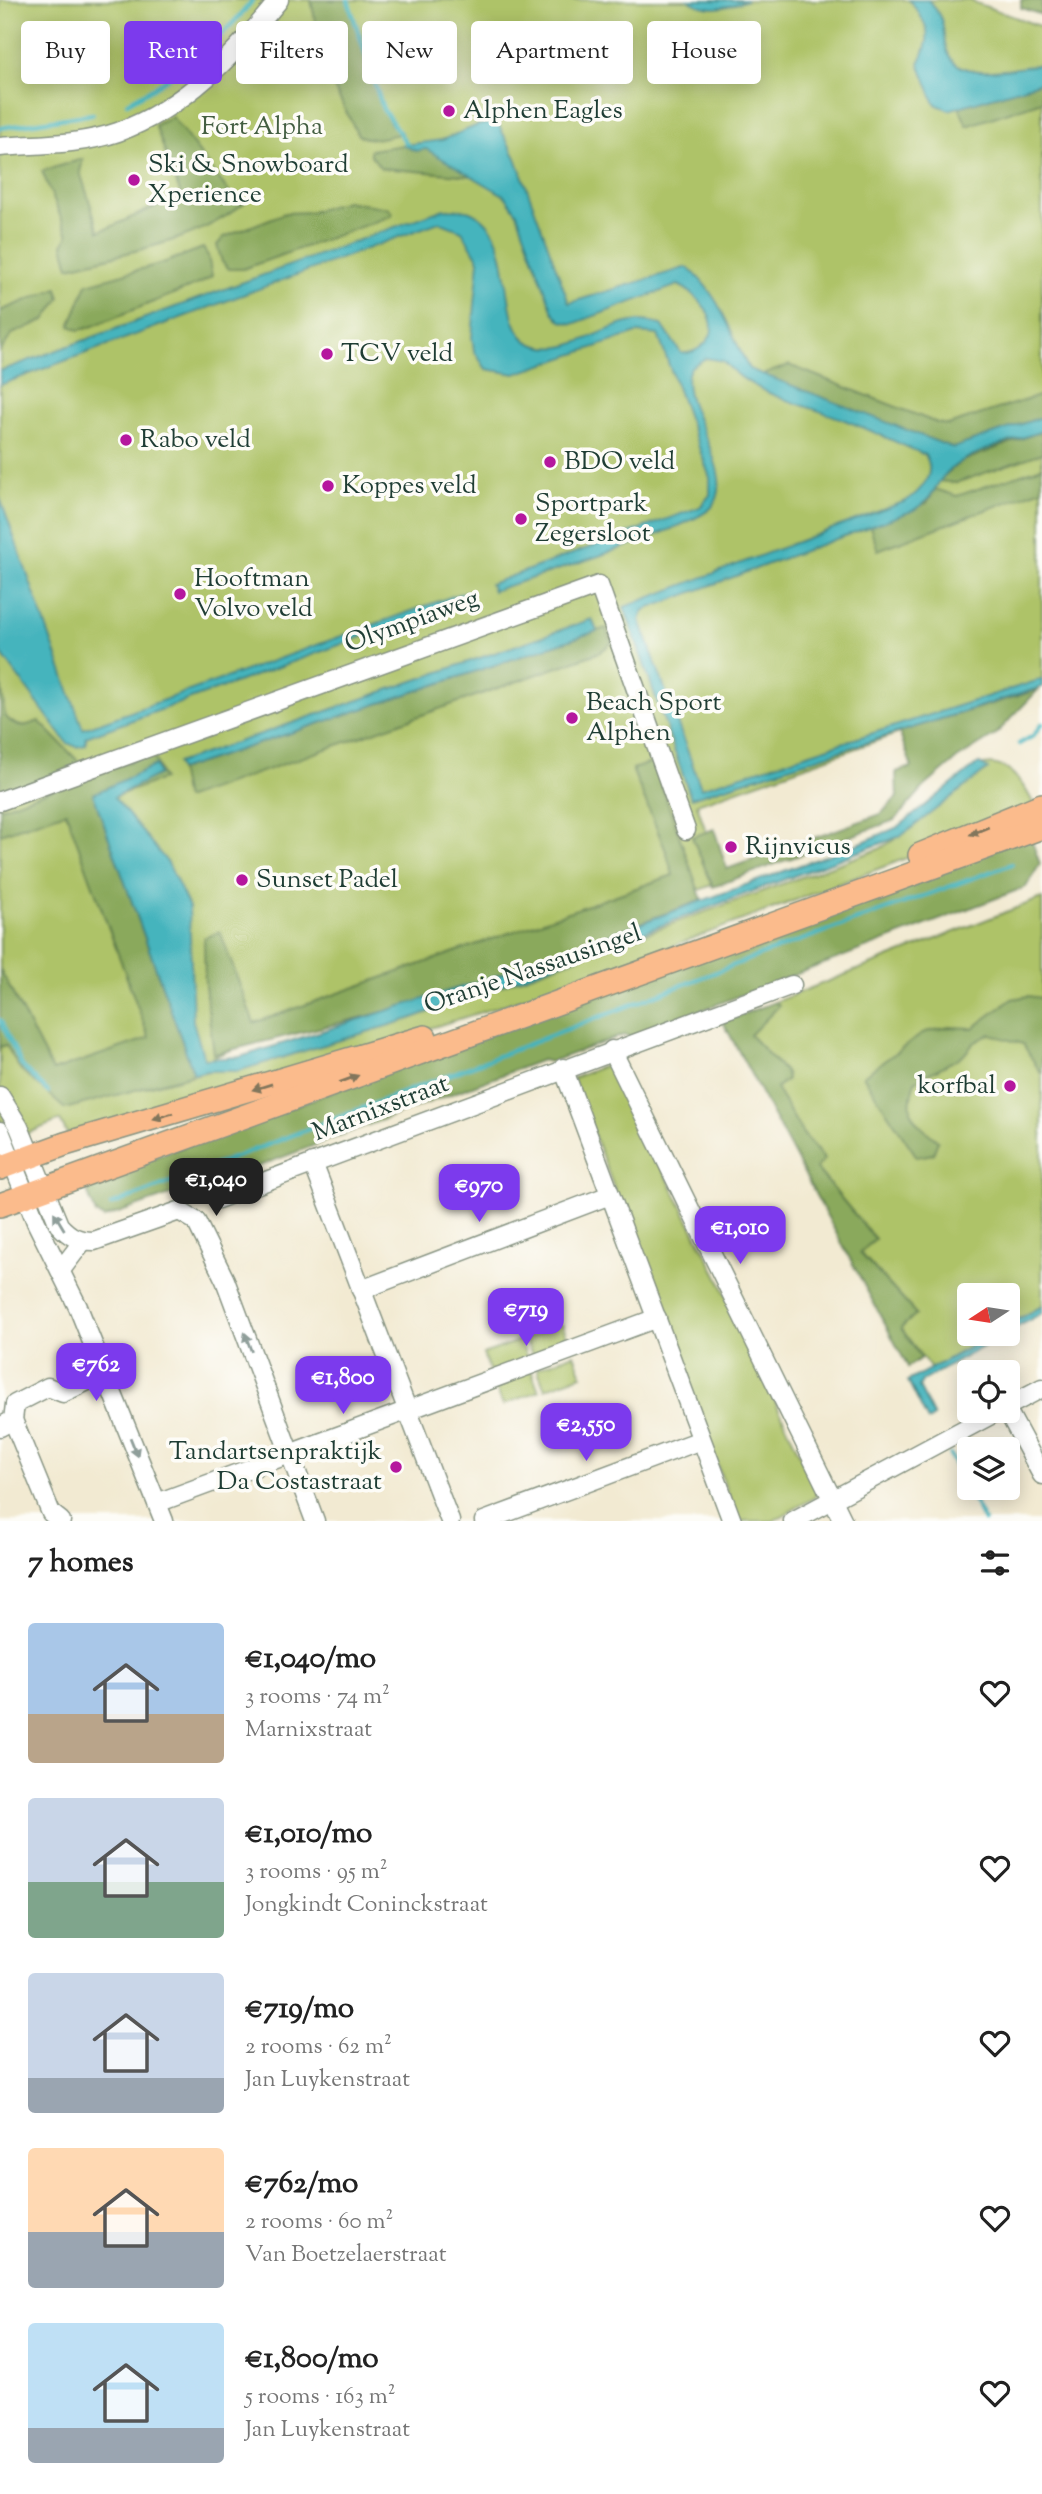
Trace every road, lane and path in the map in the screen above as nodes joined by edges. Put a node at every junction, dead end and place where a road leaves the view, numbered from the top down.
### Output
1 (278, 0) edge
2 (0, 147) edge
3 (0, 801) edge
4 (1042, 805) edge
5 (1042, 827) edge
6 (686, 830) dead end
7 (792, 985) dead end
8 (612, 1050) junction
9 (563, 1068) junction
10 (0, 1096) edge
11 (0, 1130) edge
12 (15, 1163) edge
13 (313, 1163) junction
14 (35, 1193) junction
15 (611, 1195) junction
16 (218, 1199) dead end
17 (0, 1205) edge
18 (83, 1241) junction
19 (61, 1270) junction
20 (361, 1290) junction
21 (657, 1318) junction
22 (104, 1373) junction
23 (1042, 1388) edge
24 (1020, 1401) edge
25 (408, 1413) junction
26 (6, 1423) edge
27 (975, 1423) edge
28 (1016, 1423) edge
29 (701, 1440) junction
30 (290, 1455) junction
31 (1042, 1475) edge
32 (832, 1499) junction
33 (157, 1503) junction
34 (61, 1521) edge
35 (164, 1521) edge
36 (315, 1521) edge
37 (450, 1521) edge
38 (484, 1521) edge
39 (733, 1521) edge
40 (793, 1521) edge
41 (842, 1521) edge

1 - 2 street
3 - 6 street, Olympiaweg
4 -> 12 main road, Oranje Nassausingel
14 -> 5 main road, Oranje Nassausingel
7 - 8 street, Marnixstraat
8 - 9 street, Marnixstraat
8 - 32 street
9 - 13 street, Marnixstraat
9 - 15 street
10 - 12 street
11 - 12 street
12 - 14 street
13 - 16 street, Marnixstraat
13 - 20 street
14 - 17 main road, Oranje Nassausingel
18 -> 14 street
14 - 19 street
15 - 20 street
15 - 21 street
18 - 19 street
30 -> 18 street
19 - 22 street
20 - 25 street
21 - 25 street
21 - 29 street
22 - 26 street
22 -> 33 street
23 - 24 street
25 - 30 street
25 - 37 street
26 - 34 street
27 - 32 street
28 - 31 street
29 - 38 street
29 - 39 street
30 - 33 street
30 - 36 street
32 - 40 street
32 - 41 street
33 - 35 street

